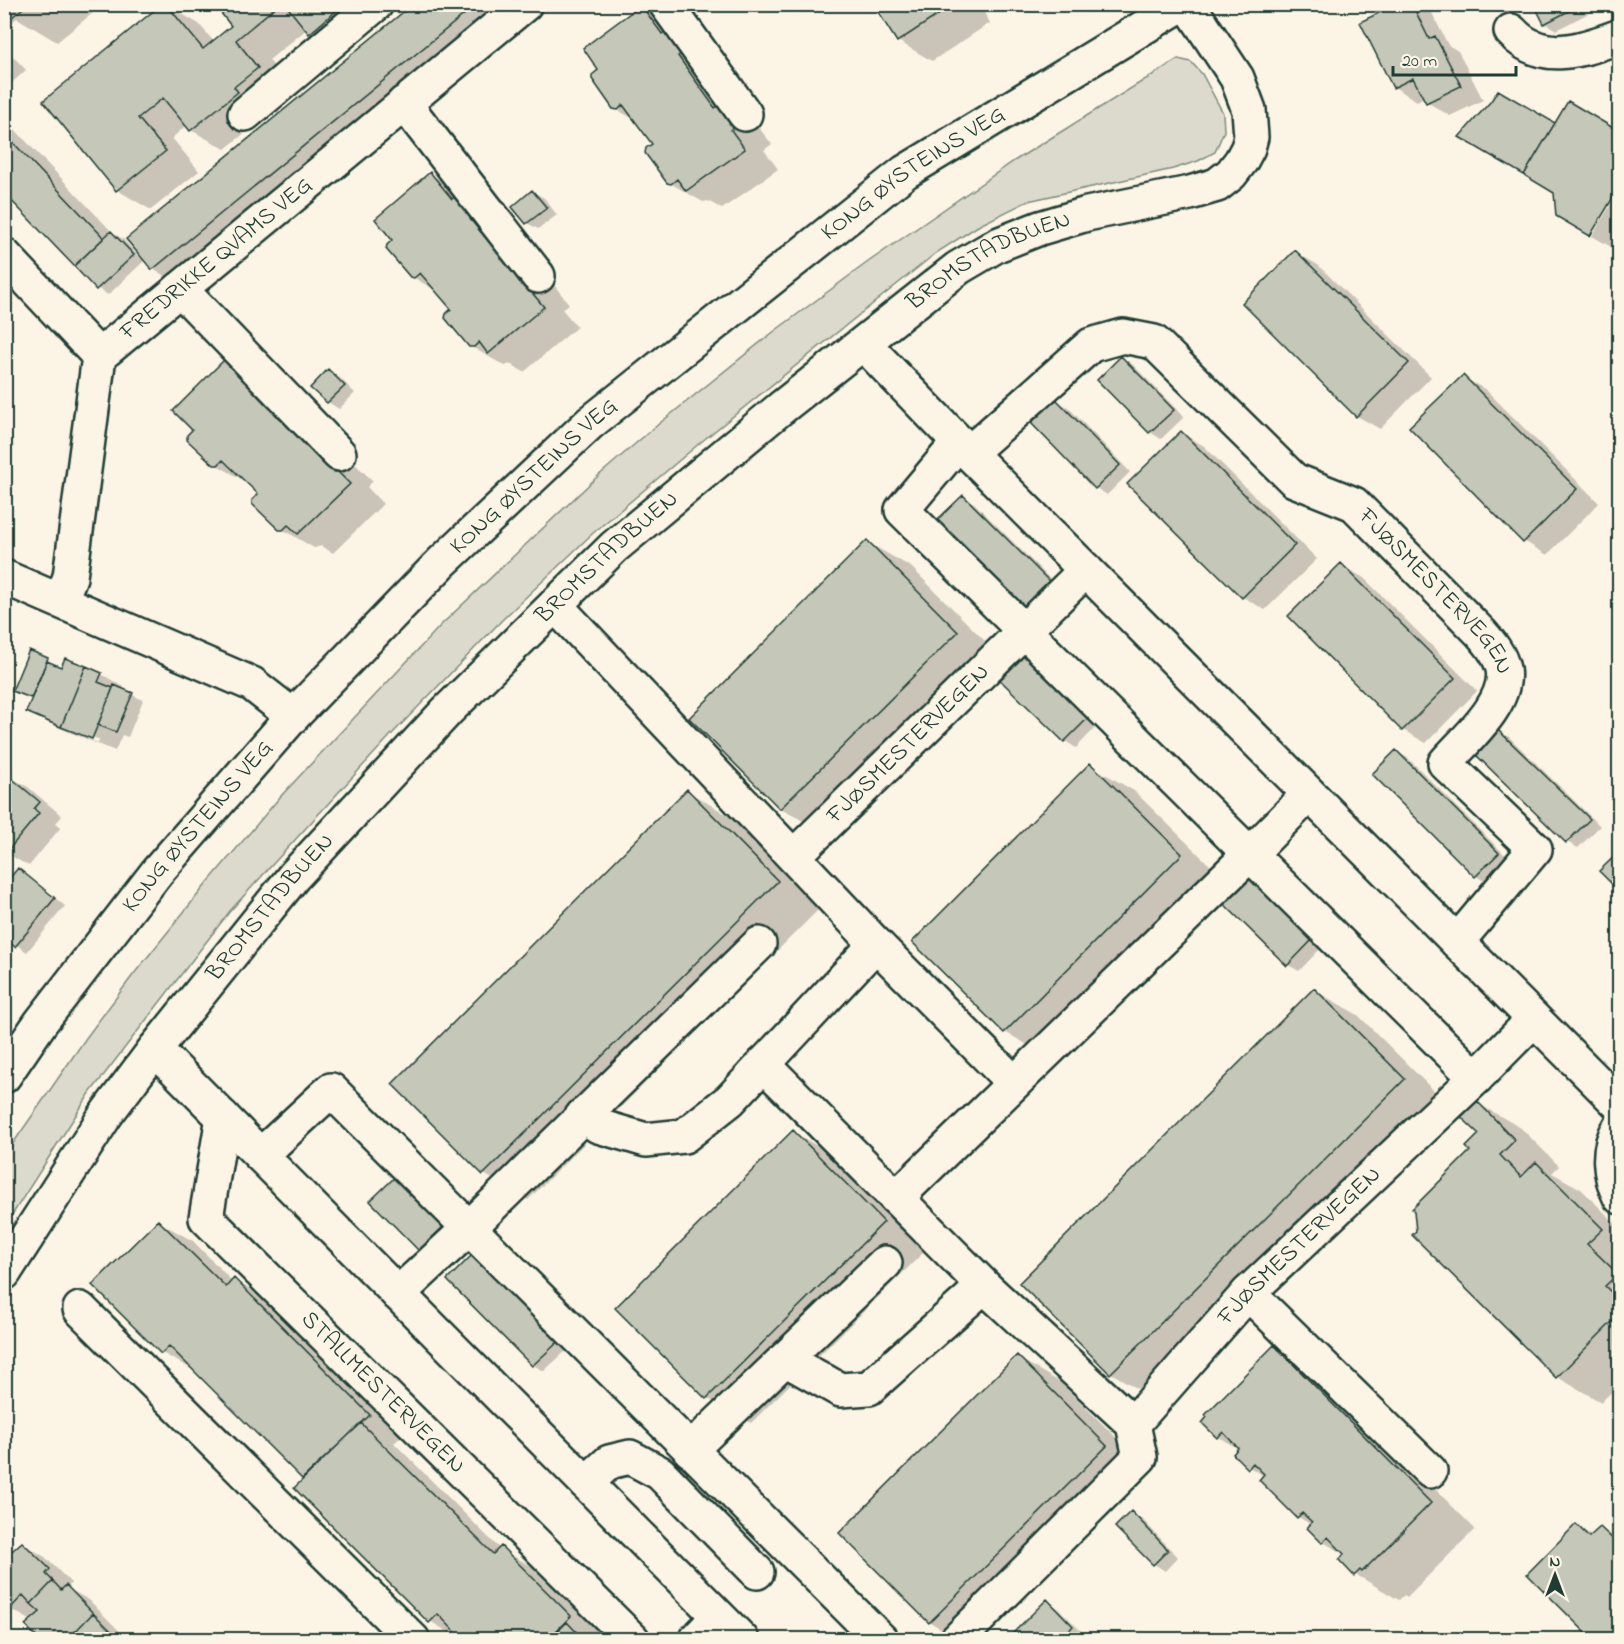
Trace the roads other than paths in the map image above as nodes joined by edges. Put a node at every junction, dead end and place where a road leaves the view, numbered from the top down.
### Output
1 (376, 4) edge
2 (525, 4) edge
3 (666, 4) edge
4 (1182, 4) edge
5 (1188, 4) edge
6 (1511, 31) dead end
7 (1620, 36) edge
8 (404, 103) junction
9 (245, 114) dead end
10 (745, 114) dead end
11 (4, 255) edge
12 (538, 276) dead end
13 (180, 289) junction
14 (864, 344) junction
15 (99, 356) junction
16 (964, 448) junction
17 (339, 454) dead end
18 (1086, 570) junction
19 (4, 577) edge
20 (61, 600) junction
21 (555, 605) junction
22 (1023, 632) junction
23 (293, 716) junction
24 (1309, 794) junction
25 (1249, 855) junction
26 (794, 856) junction
27 (1457, 942) junction
28 (759, 944) dead end
29 (876, 944) junction
30 (1534, 1019) junction
31 (155, 1049) junction
32 (763, 1064) junction
33 (4, 1076) edge
34 (1476, 1078) junction
35 (1014, 1083) junction
36 (1620, 1105) edge
37 (584, 1115) junction
38 (223, 1117) junction
39 (1620, 1127) edge
40 (261, 1155) junction
41 (1620, 1197) edge
42 (896, 1198) junction
43 (469, 1228) junction
44 (885, 1263) dead end
45 (4, 1272) edge
46 (984, 1287) junction
47 (1248, 1293) junction
48 (398, 1294) junction
49 (80, 1309) dead end
50 (785, 1359) junction
51 (1133, 1424) junction
52 (690, 1450) junction
53 (1430, 1471) dead end
54 (586, 1483) junction
55 (757, 1572) dead end
56 (707, 1628) edge
57 (413, 1640) edge
58 (633, 1640) edge
59 (742, 1640) edge
60 (881, 1640) edge
61 (957, 1640) edge

1 - 9 street
2 - 8 street, FREDRIKKE QVAMS VEG
3 - 10 street
4 - 23 street, KONG ØYSTEINS VEG
5 - 14 street, BROMSTADBUEN
6 - 7 street
8 - 12 street
8 - 13 street, FREDRIKKE QVAMS VEG
11 - 15 street
13 - 15 street, FREDRIKKE QVAMS VEG
13 - 17 street
14 - 16 street
14 - 21 street, BROMSTADBUEN
15 - 20 street, FREDRIKKE QVAMS VEG
16 - 18 street
16 - 22 street, FJØSMESTERVEGEN
16 - 27 street, FJØSMESTERVEGEN
18 - 22 street, FJØSMESTERVEGEN
18 - 24 street
19 - 20 street
20 - 23 street
21 - 26 street
21 - 31 street, BROMSTADBUEN
22 - 25 street, FJØSMESTERVEGEN
22 - 26 street, FJØSMESTERVEGEN
23 - 33 street, KONG ØYSTEINS VEG
24 - 25 street
24 - 27 street
25 - 34 street, FJØSMESTERVEGEN
25 - 35 street
26 - 29 street
27 - 30 street
28 - 37 street
29 - 32 street
29 - 35 street
30 - 34 street, FJØSMESTERVEGEN
30 - 36 street
31 - 38 street
31 - 45 street, BROMSTADBUEN
32 - 37 street
32 - 42 street
34 - 47 street, FJØSMESTERVEGEN
35 - 42 street
37 - 43 street
38 - 40 street
38 - 58 street, STALLMESTERVEGEN
39 - 41 street
40 - 43 street
40 - 48 street
42 - 46 street
43 - 48 street
43 - 52 street
44 - 50 street
46 - 50 street
46 - 51 street
47 - 51 street, FJØSMESTERVEGEN
47 - 53 street
48 - 54 street
49 - 57 street
50 - 52 street
51 - 61 street
52 - 60 street
54 - 55 street
54 - 56 street
56 - 59 street

